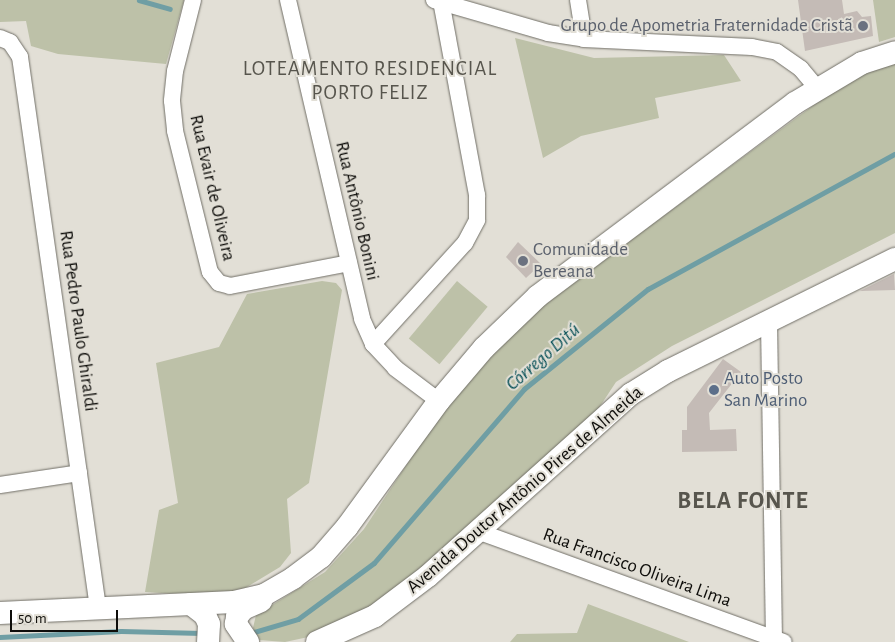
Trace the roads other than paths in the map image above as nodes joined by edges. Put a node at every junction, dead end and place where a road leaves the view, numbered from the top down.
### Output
1 (193, 0) edge
2 (288, 0) edge
3 (578, 0) edge
4 (439, 1) edge
5 (584, 39) junction
6 (5, 40) edge
7 (895, 52) edge
8 (818, 89) junction
9 (895, 259) edge
10 (349, 263) junction
11 (769, 322) junction
12 (373, 344) junction
13 (439, 401) junction
14 (80, 473) junction
15 (0, 485) edge
16 (477, 531) junction
17 (314, 562) junction
18 (191, 604) junction
19 (98, 608) junction
20 (0, 613) edge
21 (240, 636) edge
22 (778, 640) edge
23 (208, 642) edge
24 (317, 642) edge

1 - 10 street, Rua Evair de Oliveira
2 - 10 street, Rua Antônio Bonini
3 - 5 street
4 - 5 street
4 - 12 street
5 - 8 street
6 - 14 street, Rua Pedro Paulo Ghiraldi
7 - 8 main road
8 - 13 main road
9 - 11 main road, Avenida Doutor Antônio Pires de Almeida
10 - 12 street, Rua Antônio Bonini
11 - 16 main road, Avenida Doutor Antônio Pires de Almeida
11 - 22 street
12 - 13 street, Rua Antônio Bonini
13 - 17 main road
14 - 15 street
14 - 19 street, Rua Pedro Paulo Ghiraldi
16 - 22 street, Rua Francisco Oliveira Lima
16 - 24 main road, Avenida Doutor Antônio Pires de Almeida
17 - 18 main road
17 - 21 main road
18 - 19 main road
18 - 23 main road
19 - 20 main road

